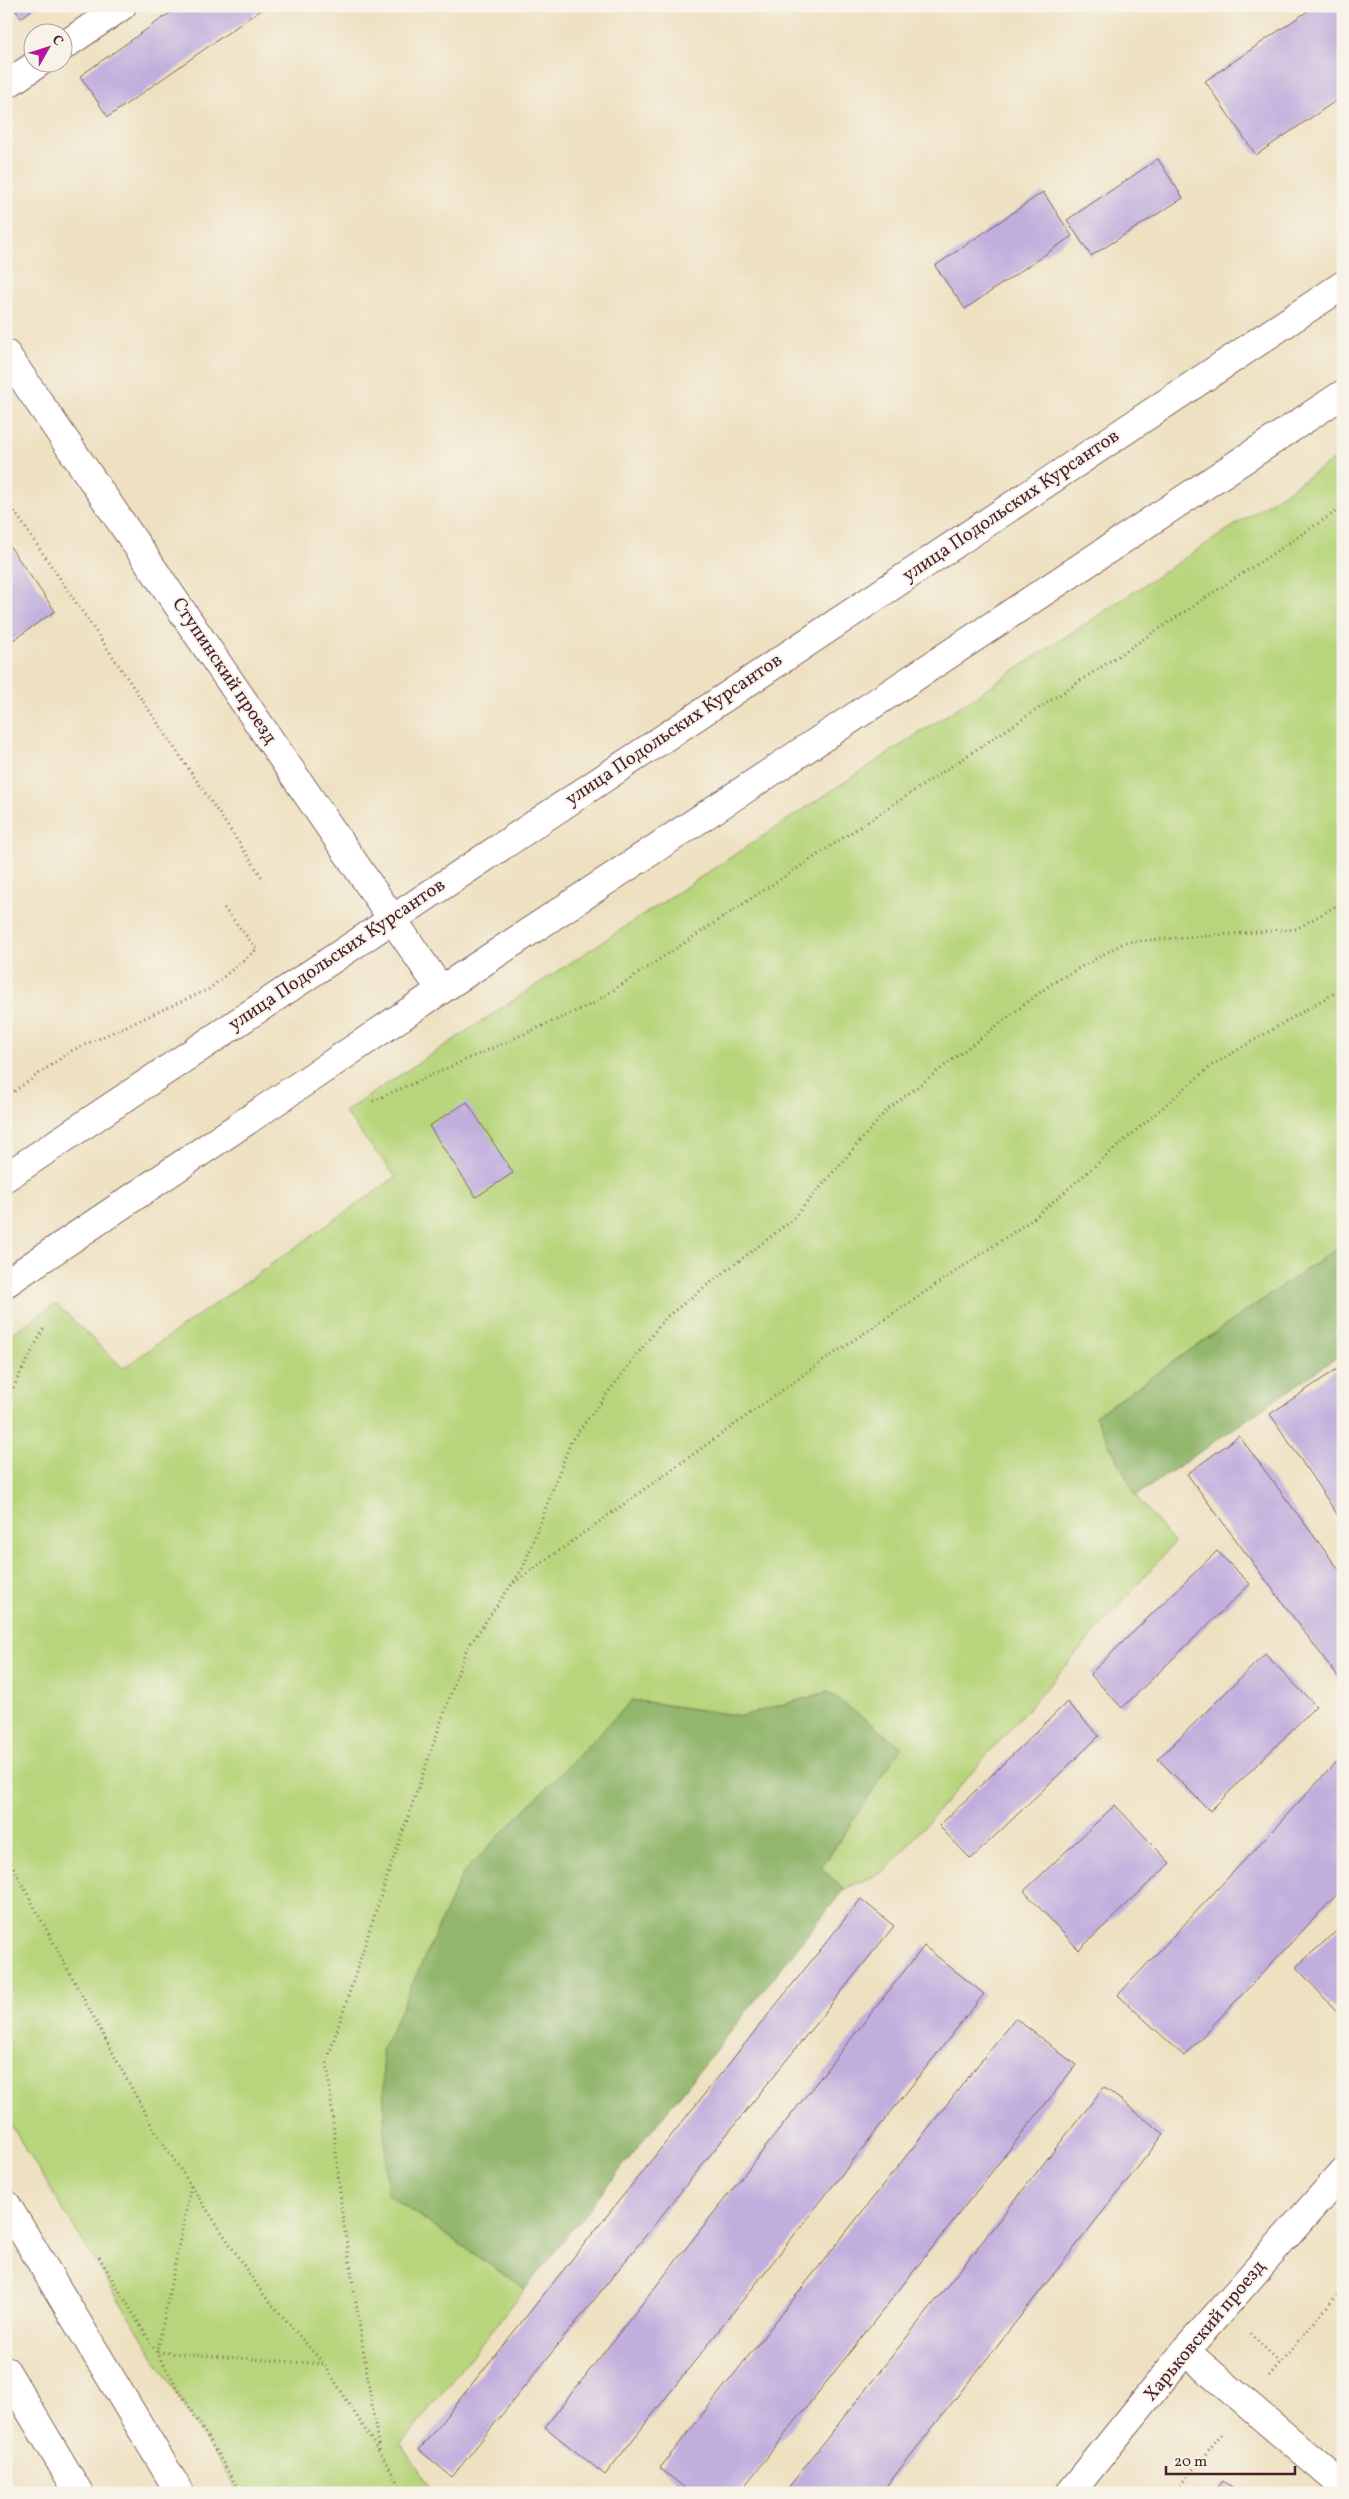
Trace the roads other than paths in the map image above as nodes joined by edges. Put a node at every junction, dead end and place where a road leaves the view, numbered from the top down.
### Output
1 (122, 6) edge
2 (72, 40) edge
3 (25, 72) edge
4 (6, 85) edge
5 (1343, 285) edge
6 (6, 354) edge
7 (1343, 394) edge
8 (393, 918) junction
9 (441, 990) junction
10 (6, 1177) edge
11 (6, 1283) edge
12 (1343, 2172) edge
13 (6, 2204) edge
14 (1186, 2351) junction
15 (6, 2372) edge
16 (1343, 2486) edge
17 (79, 2493) edge
18 (180, 2493) edge
19 (1070, 2493) edge

1 - 2 main road
3 - 4 main road
5 - 8 main road, улица Подольских Курсантов
6 - 8 main road, Ступинский проезд
7 - 9 main road
8 - 9 main road, Ступинский проезд
8 - 10 main road, улица Подольских Курсантов
9 - 11 main road
12 - 14 main road, Харьковский проезд
13 - 18 main road
14 - 16 main road
14 - 19 main road, Харьковский проезд
15 - 17 main road

